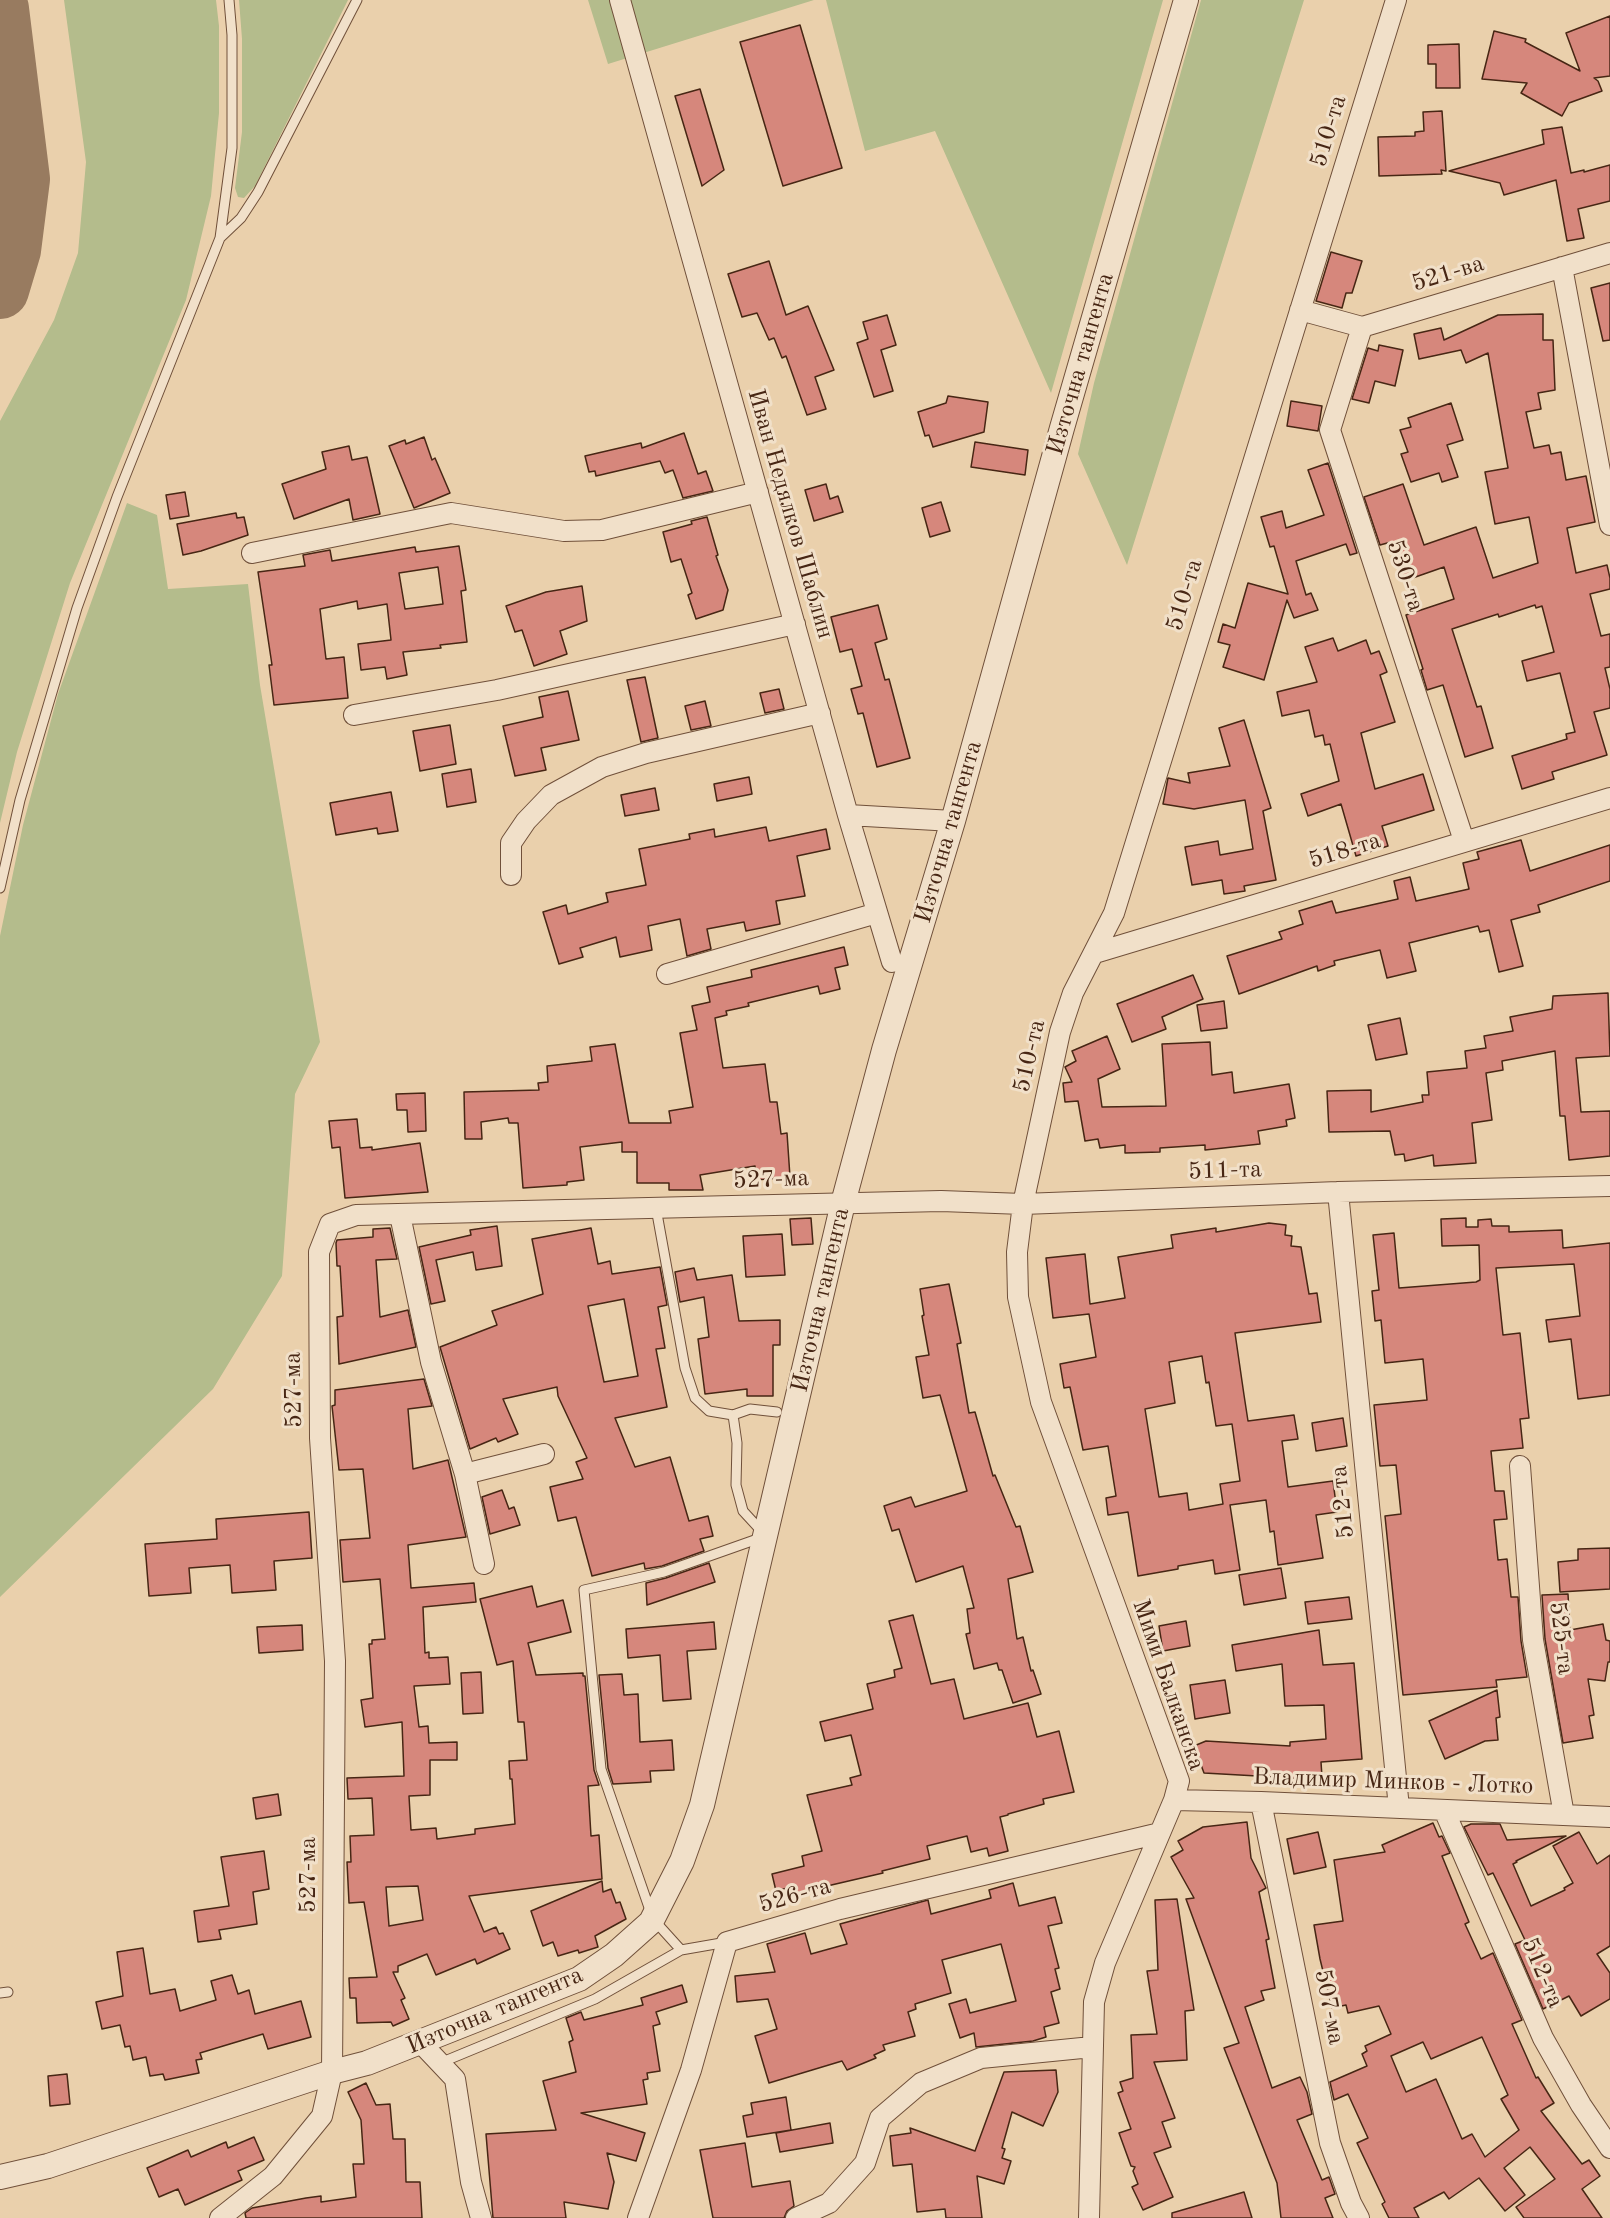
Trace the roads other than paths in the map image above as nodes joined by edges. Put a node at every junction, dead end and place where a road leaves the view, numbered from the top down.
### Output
1 (229, 0) edge
2 (357, 0) edge
3 (620, 0) edge
4 (1186, 0) edge
5 (1396, 0) edge
6 (220, 238) junction
7 (1610, 253) edge
8 (1562, 267) junction
9 (1300, 310) junction
10 (1362, 327) junction
11 (758, 492) junction
12 (1610, 525) edge
13 (252, 553) dead end
14 (795, 624) junction
15 (820, 713) junction
16 (354, 715) dead end
17 (1610, 798) edge
18 (848, 814) junction
19 (953, 821) junction
20 (1464, 841) junction
21 (511, 875) dead end
22 (0, 888) edge
23 (877, 913) junction
24 (1095, 953) junction
25 (892, 962) dead end
26 (667, 974) dead end
27 (1610, 1186) edge
28 (1338, 1192) junction
29 (843, 1203) junction
30 (1023, 1204) junction
31 (656, 1208) junction
32 (399, 1215) junction
33 (777, 1412) dead end
34 (733, 1415) junction
35 (544, 1454) dead end
36 (1520, 1466) dead end
37 (465, 1474) junction
38 (766, 1536) junction
39 (484, 1564) dead end
40 (1174, 1800) junction
41 (1261, 1802) junction
42 (1399, 1808) junction
43 (1444, 1810) junction
44 (1564, 1815) junction
45 (1610, 1817) edge
46 (1160, 1833) junction
47 (653, 1918) junction
48 (726, 1942) junction
49 (681, 1950) junction
50 (420, 2042) junction
51 (1092, 2048) junction
52 (440, 2063) junction
53 (332, 2072) junction
54 (1610, 2148) edge
55 (0, 2177) edge
56 (220, 2218) edge
57 (481, 2218) edge
58 (639, 2218) edge
59 (796, 2218) edge
60 (1089, 2218) edge
61 (1359, 2218) edge

1 - 6 lane
2 - 6 lane
3 - 11 street, Иван Недялков Шаблин
4 - 19 street, Източна тангента
5 - 9 street, 510-та
6 - 22 lane
7 - 8 street, 521-ва
8 - 10 street, 521-ва
8 - 12 street
9 - 10 street
9 - 24 street, 510-та
10 - 20 street, 530-та
11 - 13 street
11 - 14 street, Иван Недялков Шаблин
14 - 15 street, Иван Недялков Шаблин
14 - 16 street
15 - 18 street, Иван Недялков Шаблин
15 - 21 street
17 - 20 street, 518-та
18 - 19 street
18 - 23 street, Иван Недялков Шаблин
19 - 29 street, Източна тангента
20 - 24 street, 518-та
23 - 25 street, Иван Недялков Шаблин
23 - 26 street
24 - 30 street, 510-та
27 - 28 street, 511-та
28 - 30 street, 511-та
28 - 42 street, 512-та
29 - 30 street, 511-та
29 - 31 street, 527-ма
29 - 38 street, Източна тангента
30 - 40 street, Мими Балканска
31 - 32 street, 527-ма
31 - 34 lane
32 - 37 street
32 - 53 street, 527-ма
33 - 34 lane
34 - 38 lane
35 - 37 street
36 - 44 street, 525-та
37 - 39 street
38 - 47 street, Източна тангента
38 - 47 lane
40 - 41 street, Владимир Минков - Лотко
40 - 46 street, Мими Балканска
41 - 42 street, Владимир Минков - Лотко
41 - 61 street, 507-ма
42 - 43 street, Владимир Минков - Лотко
43 - 44 street, Владимир Минков - Лотко
43 - 54 street, 512-та
44 - 45 street, Владимир Минков - Лотко
46 - 48 street, 526-та
46 - 51 street, Мими Балканска
47 - 49 lane
47 - 50 street, Източна тангента
48 - 49 lane
48 - 58 street
49 - 52 lane
50 - 52 street
50 - 53 street, Източна тангента
51 - 59 street
51 - 60 street, Мими Балканска
52 - 57 street
53 - 55 street, Източна тангента
53 - 56 street, 527-ма

